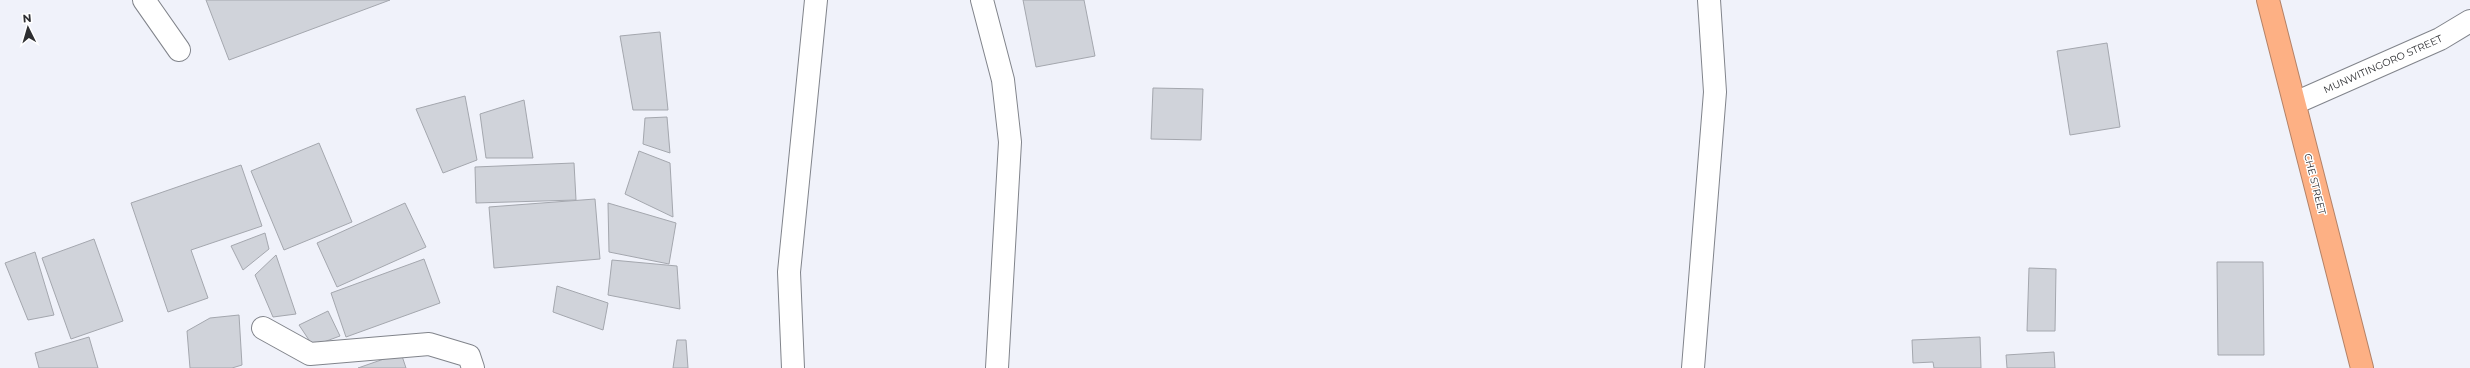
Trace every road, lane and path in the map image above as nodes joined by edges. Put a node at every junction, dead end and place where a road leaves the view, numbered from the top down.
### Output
1 (144, 0) edge
2 (816, 0) edge
3 (982, 0) edge
4 (1709, 0) edge
5 (2268, 0) edge
6 (2470, 21) edge
7 (179, 50) dead end
8 (2295, 103) junction
9 (263, 328) dead end
10 (473, 368) edge
11 (793, 368) edge
12 (997, 368) edge
13 (1693, 368) edge
14 (2362, 368) edge

1 - 7 street
2 - 11 street
3 - 12 street
4 - 13 street
5 - 8 highway, CHE STREET
6 - 8 street, MUNWITINGORO STREET
8 - 14 highway, CHE STREET
9 - 10 street

